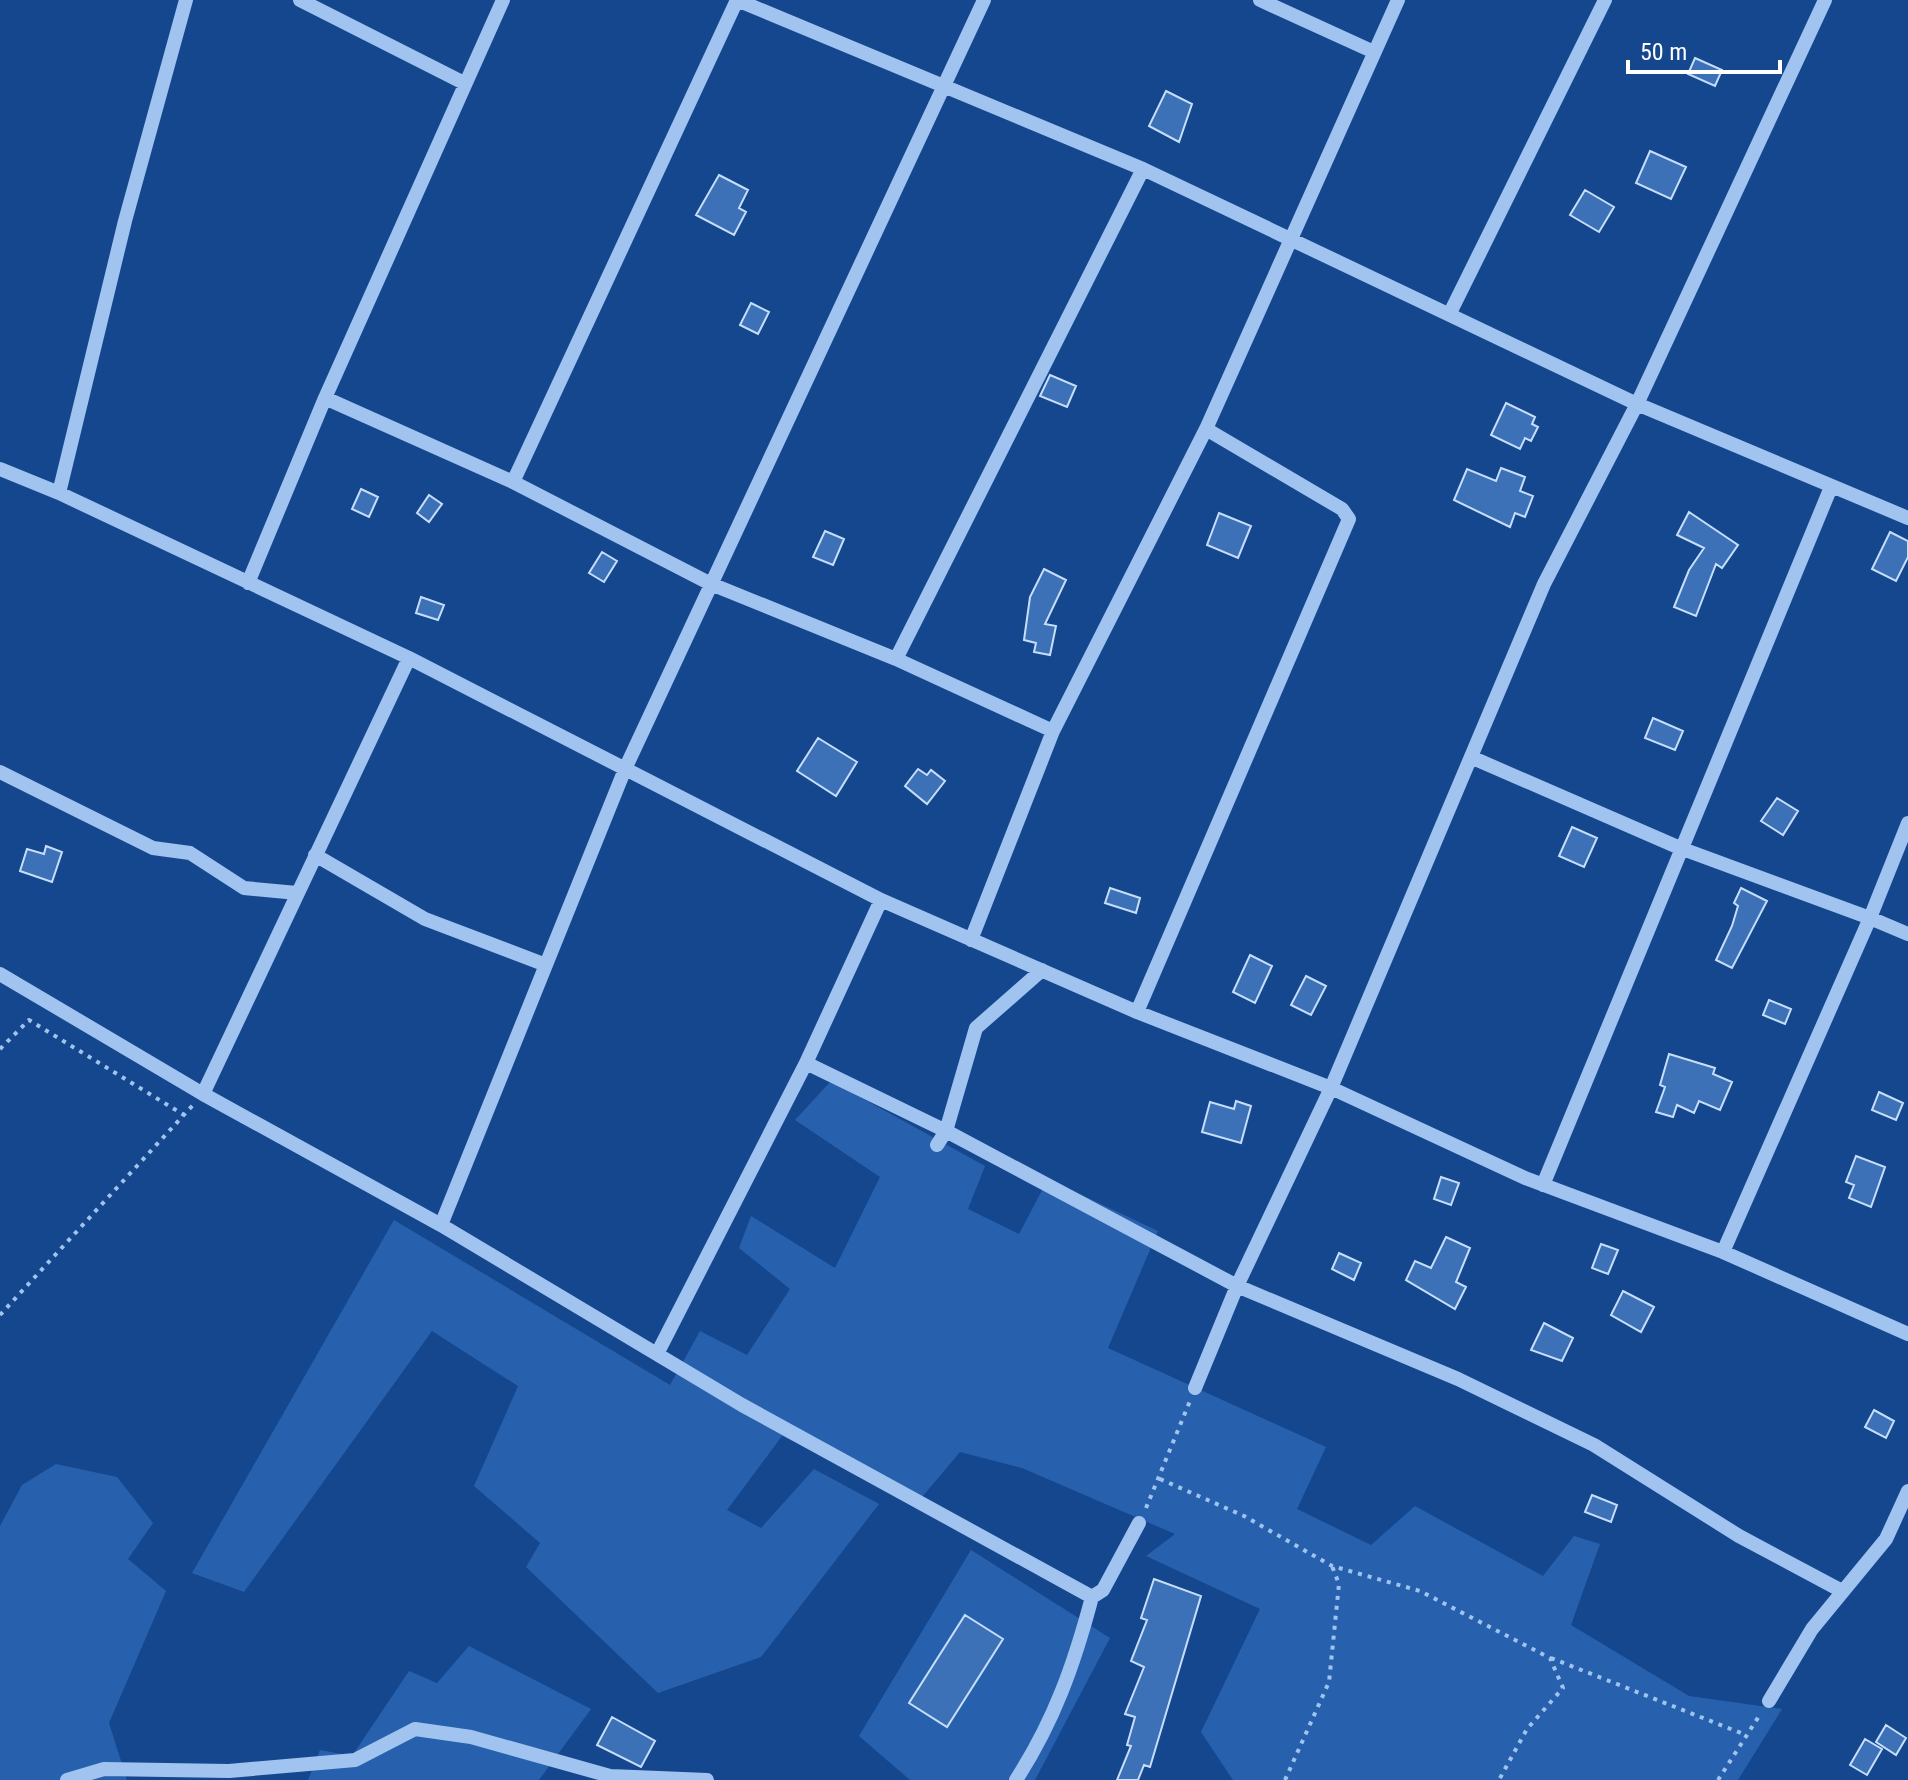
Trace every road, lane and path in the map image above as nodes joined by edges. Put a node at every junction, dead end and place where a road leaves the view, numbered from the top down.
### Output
1 (186, 0) edge
2 (300, 0) edge
3 (503, 0) edge
4 (737, 0) edge
5 (984, 0) edge
6 (1260, 0) edge
7 (1398, 0) edge
8 (1605, 0) edge
9 (1825, 0) edge
10 (1374, 52) junction
11 (464, 83) junction
12 (944, 86) junction
13 (1143, 169) junction
14 (1291, 239) junction
15 (1450, 313) junction
16 (325, 398) junction
17 (1637, 404) junction
18 (1206, 429) junction
19 (0, 469) edge
20 (513, 482) junction
21 (1831, 487) junction
22 (59, 493) junction
23 (1908, 518) edge
24 (248, 583) junction
25 (711, 584) junction
26 (409, 658) junction
27 (896, 659) junction
28 (1053, 731) junction
29 (1473, 758) junction
30 (625, 769) junction
31 (0, 772) edge
32 (1908, 823) edge
33 (1680, 848) junction
34 (315, 855) junction
35 (297, 893) junction
36 (881, 900) junction
37 (1870, 918) junction
38 (1908, 934) edge
39 (971, 940) junction
40 (546, 965) junction
41 (1042, 970) junction
42 (0, 974) edge
43 (1137, 1012) junction
44 (0, 1049) edge
45 (806, 1063) junction
46 (1331, 1088) junction
47 (203, 1094) junction
48 (184, 1115) junction
49 (946, 1131) junction
50 (937, 1145) dead end
51 (1543, 1185) junction
52 (441, 1225) junction
53 (1723, 1252) junction
54 (1237, 1286) junction
55 (0, 1315) edge
56 (1908, 1334) edge
57 (658, 1352) junction
58 (1195, 1388) joint
59 (1160, 1479) junction
60 (1908, 1491) edge
61 (1139, 1523) joint
62 (1332, 1566) junction
63 (1842, 1591) junction
64 (1092, 1597) junction
65 (1550, 1658) junction
66 (1769, 1701) joint
67 (1746, 1735) junction
68 (67, 1780) edge
69 (707, 1780) edge
70 (1016, 1780) edge
71 (1285, 1780) edge
72 (1499, 1780) edge
73 (1718, 1780) edge

1 - 22 street
2 - 11 street
3 - 11 street
4 - 12 street
4 - 20 street
5 - 12 street
6 - 10 street
7 - 10 street
8 - 15 street
9 - 17 street
10 - 14 street
11 - 16 street
12 - 13 street
12 - 25 street
13 - 14 street
13 - 27 street
14 - 15 street
14 - 18 street
15 - 17 street
16 - 20 street
16 - 24 street
17 - 21 street
17 - 29 street
18 - 28 street
18 - 43 street
19 - 22 street
20 - 25 street
21 - 23 street
21 - 33 street
22 - 24 street
24 - 26 street
25 - 27 street
25 - 30 street
26 - 30 street
26 - 34 street
27 - 28 street
28 - 39 street
29 - 33 street
29 - 46 street
30 - 36 street
30 - 40 street
31 - 35 street
32 - 37 street
33 - 37 street
33 - 51 street
34 - 35 street
34 - 40 street
35 - 47 street
36 - 39 street
36 - 45 street
37 - 38 street
37 - 53 street
39 - 41 street
40 - 52 street
41 - 43 street
41 - 49 street
42 - 47 street
43 - 46 street
44 - 48 path
45 - 49 street
45 - 57 street
46 - 51 street
46 - 54 street
47 - 48 path
47 - 52 street
48 - 55 path
49 - 50 street
49 - 54 street
51 - 53 street
52 - 57 street
53 - 56 street
54 - 58 street
54 - 63 street
57 - 64 street
58 - 59 path
59 - 61 path
59 - 62 path
60 - 63 street
61 - 64 street
62 - 65 path
62 - 71 path
63 - 66 street
64 - 70 street
65 - 67 path
65 - 72 path
66 - 67 path
67 - 73 path
68 - 69 street

